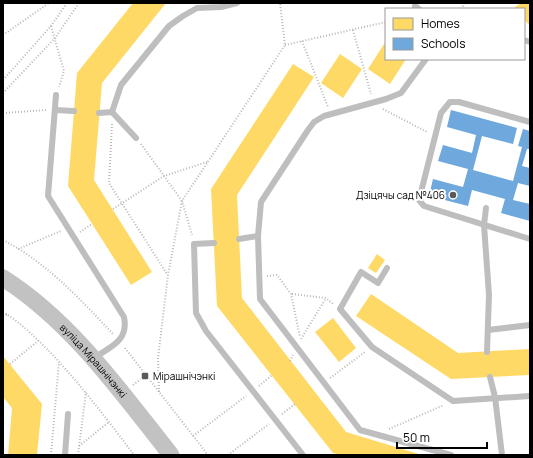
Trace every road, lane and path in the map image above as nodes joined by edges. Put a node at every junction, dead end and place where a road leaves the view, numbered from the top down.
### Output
1 (49, 3) edge
2 (67, 3) edge
3 (79, 3) edge
4 (237, 3) edge
5 (280, 3) edge
6 (385, 22) edge
7 (51, 26) junction
8 (353, 30) junction
9 (3, 36) edge
10 (55, 38) junction
11 (302, 41) junction
12 (285, 45) junction
13 (425, 60) edge
14 (3, 80) edge
15 (3, 94) edge
16 (56, 95) joint
17 (373, 103) junction
18 (55, 110) junction
19 (74, 111) dead end
20 (112, 112) junction
21 (3, 113) edge
22 (99, 113) dead end
23 (388, 113) dead end
24 (330, 114) junction
25 (530, 122) edge
26 (427, 132) dead end
27 (136, 138) joint
28 (208, 162) junction
29 (164, 176) junction
30 (182, 201) junction
31 (122, 203) junction
32 (486, 208) dead end
33 (113, 210) dead end
34 (92, 224) dead end
35 (484, 225) junction
36 (52, 235) dead end
37 (74, 236) junction
38 (258, 236) junction
39 (239, 239) dead end
40 (530, 239) edge
41 (3, 240) edge
42 (214, 243) dead end
43 (194, 244) junction
44 (18, 250) junction
45 (387, 268) dead end
46 (168, 275) junction
47 (259, 276) junction
48 (3, 278) edge
49 (291, 294) junction
50 (326, 298) junction
51 (340, 309) junction
52 (3, 313) edge
53 (530, 325) edge
54 (488, 330) junction
55 (301, 340) junction
56 (39, 341) junction
57 (119, 341) junction
58 (372, 347) junction
59 (297, 348) junction
60 (487, 352) dead end
61 (93, 359) junction
62 (290, 361) dead end
63 (59, 362) junction
64 (10, 364) dead end
65 (272, 375) dead end
66 (490, 377) dead end
67 (324, 382) junction
68 (252, 390) junction
69 (86, 392) junction
70 (159, 392) junction
71 (530, 396) edge
72 (496, 397) junction
73 (452, 401) junction
74 (295, 404) dead end
75 (3, 413) edge
76 (68, 414) dead end
77 (275, 420) junction
78 (3, 422) edge
79 (109, 422) junction
80 (385, 430) dead end
81 (193, 436) junction
82 (79, 446) junction
83 (51, 455) edge
84 (65, 455) edge
85 (78, 455) edge
86 (134, 455) edge
87 (171, 455) edge
88 (208, 455) edge
89 (228, 455) edge
90 (303, 455) edge
91 (451, 455) edge
92 (502, 455) edge

1 - 9 path
2 - 7 path
3 - 10 path
4 - 20 lane
5 - 12 path
6 - 8 path
7 - 10 path
7 - 14 path
8 - 11 path
8 - 17 path
10 - 15 path
10 - 16 path
11 - 12 path
11 - 24 path
12 - 28 path
13 - 17 lane
16 - 18 lane
17 - 24 lane
18 - 19 lane
18 - 21 path
18 - 37 lane
20 - 22 lane
20 - 27 lane
20 - 31 path
23 - 26 path
24 - 38 lane
25 - 35 lane
27 - 29 path
28 - 29 path
28 - 30 path
29 - 30 path
29 - 31 path
30 - 43 path
30 - 46 path
31 - 33 path
31 - 46 path
32 - 35 lane
34 - 37 path
35 - 40 lane
35 - 54 lane
36 - 44 path
37 - 57 lane
38 - 39 lane
38 - 47 lane
41 - 44 path
42 - 43 lane
43 - 68 lane
44 - 57 path
45 - 51 lane
46 - 70 path
47 - 49 path
47 - 59 lane
48 - 61 main road, вуліца Мірашнічэнкі
49 - 50 path
49 - 55 path
50 - 51 path
50 - 55 path
51 - 58 lane
52 - 56 path
53 - 54 lane
54 - 60 lane
55 - 59 path
56 - 63 path
56 - 64 path
57 - 61 lane
57 - 70 path
58 - 67 path
58 - 73 lane
59 - 62 path
59 - 67 lane
61 - 87 main road, вуліца Мірашнічэнкі
63 - 69 path
63 - 83 path
65 - 68 path
66 - 72 lane
67 - 91 lane
68 - 77 lane
68 - 81 path
69 - 79 path
69 - 82 path
70 - 81 path
71 - 72 lane
72 - 73 lane
72 - 92 lane
73 - 80 path
74 - 77 path
75 - 78 path
76 - 84 lane
77 - 89 path
77 - 90 lane
79 - 82 path
79 - 86 path
81 - 88 path
82 - 85 path

